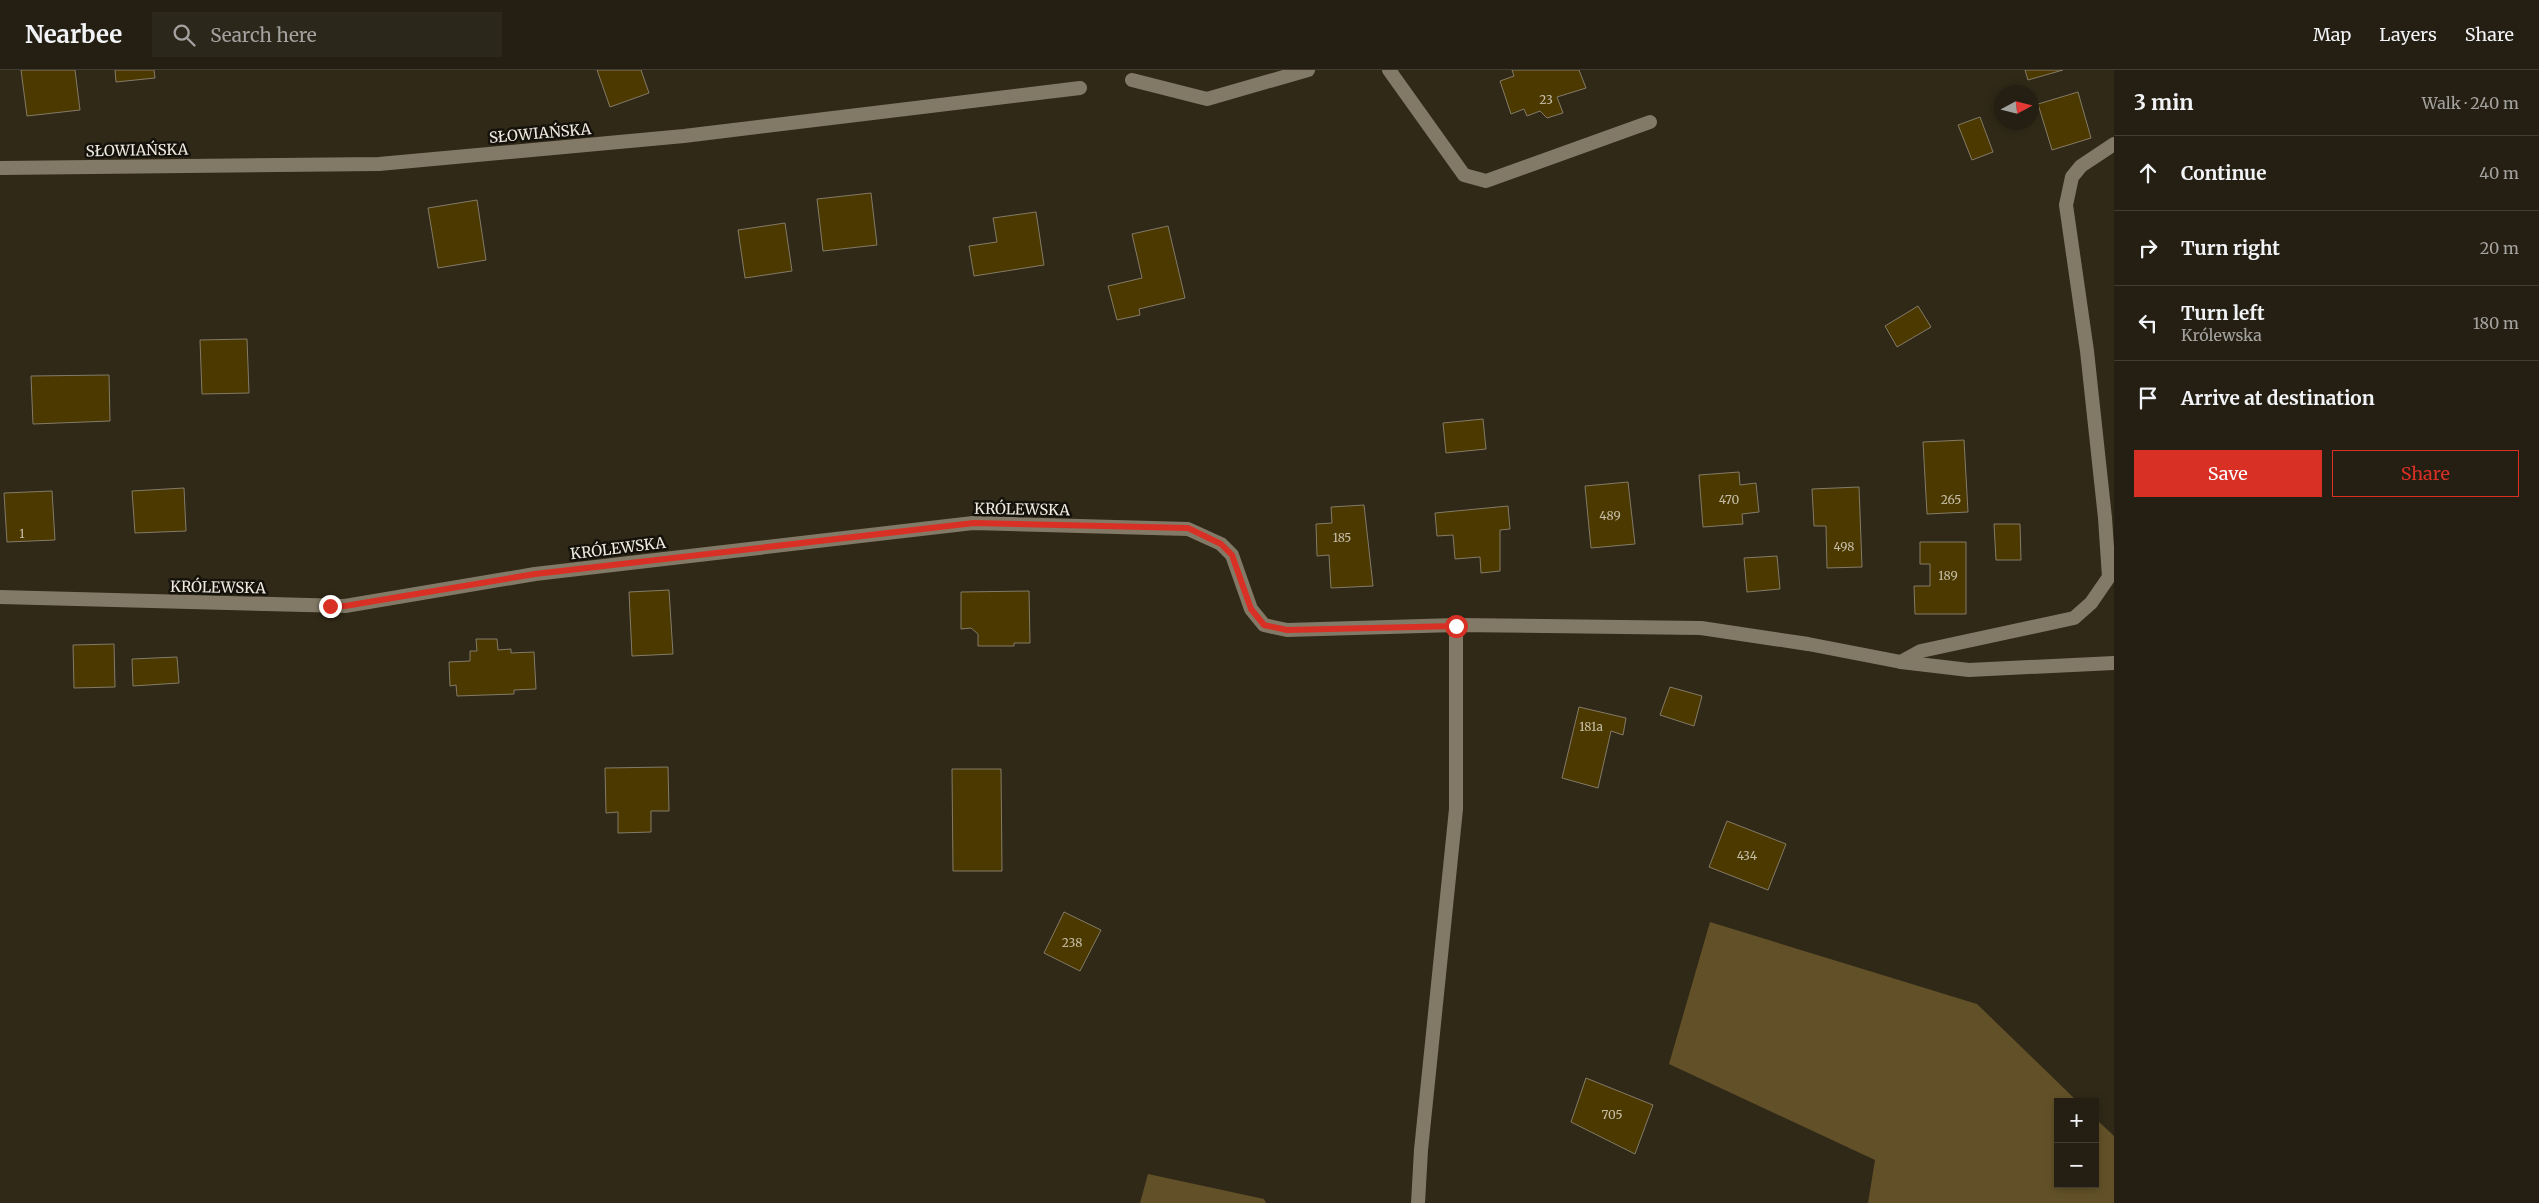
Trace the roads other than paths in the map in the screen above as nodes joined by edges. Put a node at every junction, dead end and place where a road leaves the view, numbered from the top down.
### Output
1 (1308, 70) edge
2 (1388, 70) edge
3 (1132, 80) dead end
4 (1080, 88) dead end
5 (1650, 122) dead end
6 (2114, 144) edge
7 (0, 168) edge
8 (0, 597) edge
9 (1456, 626) junction
10 (1901, 662) junction
11 (2114, 663) edge
12 (1418, 1203) edge

1 - 3 street
2 - 5 street
4 - 7 street, SŁOWIAŃSKA
6 - 10 street
8 - 9 street, KRÓLEWSKA
9 - 10 street
9 - 12 street
10 - 11 street

